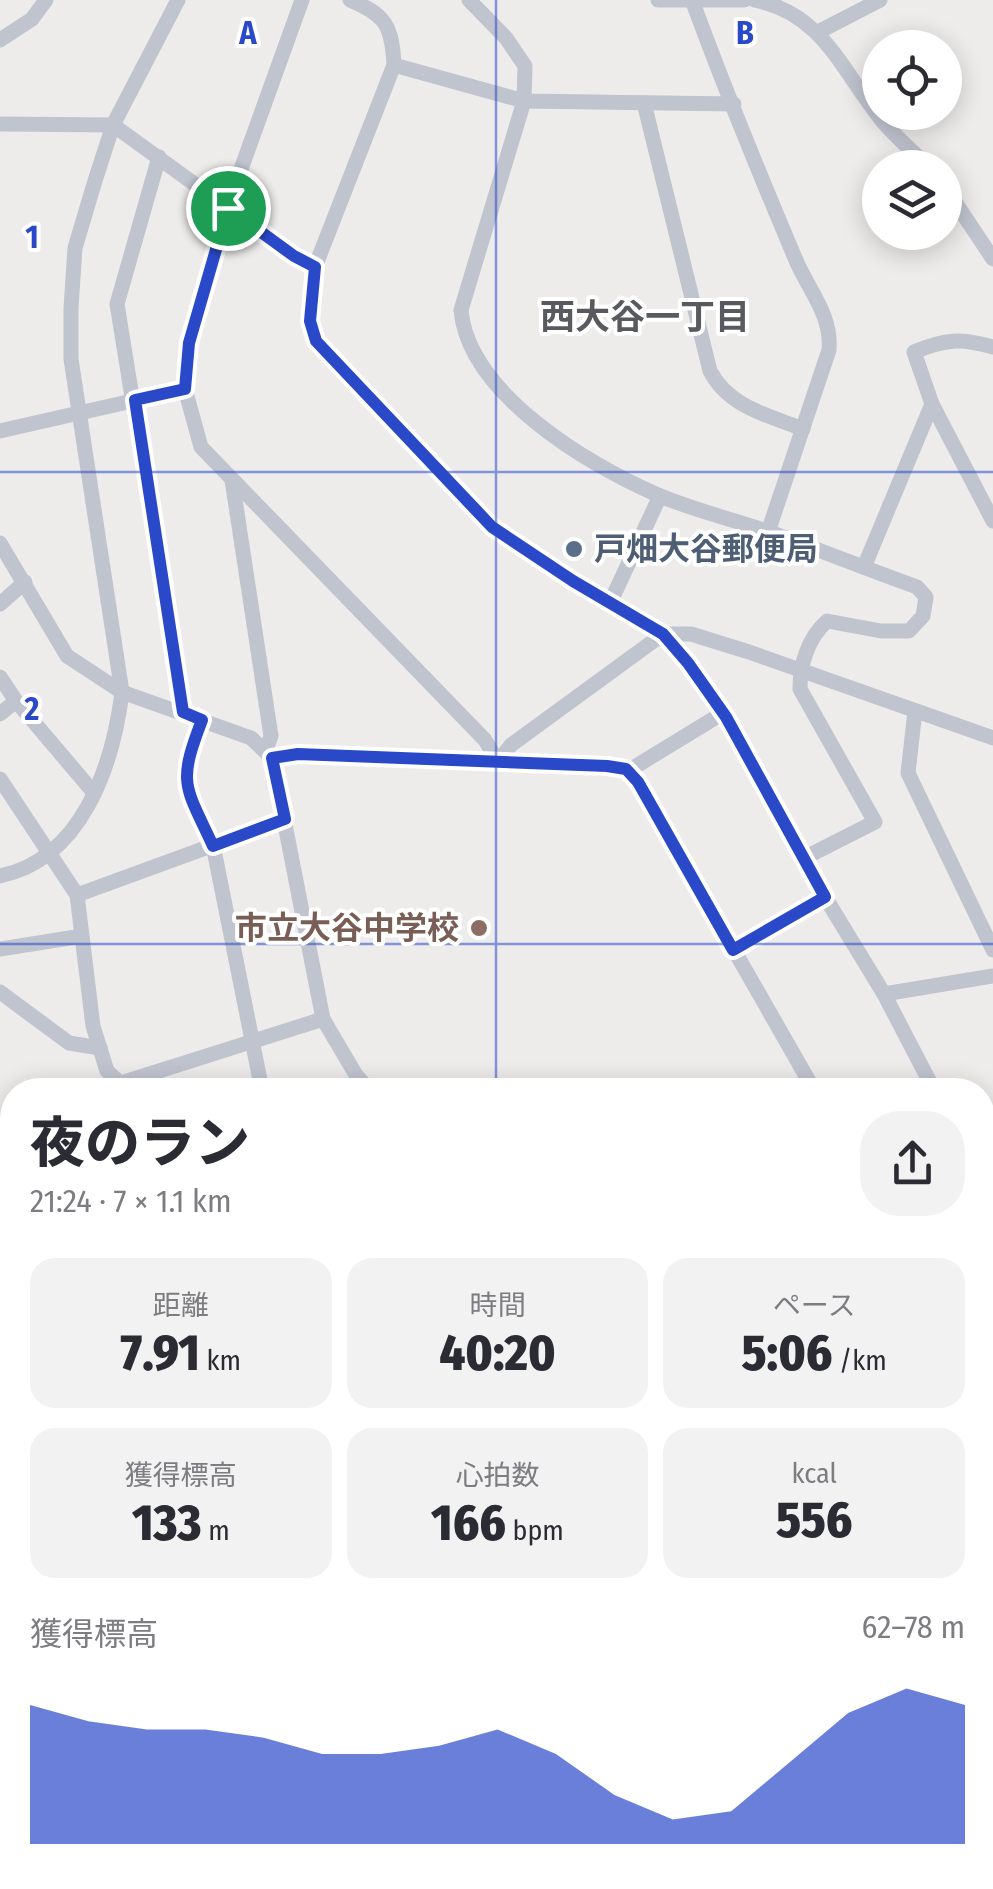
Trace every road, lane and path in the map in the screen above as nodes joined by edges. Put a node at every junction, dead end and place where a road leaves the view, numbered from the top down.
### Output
1 (46, 0) edge
2 (178, 0) edge
3 (302, 0) edge
4 (350, 0) edge
5 (469, 0) edge
6 (658, 0) edge
7 (744, 0) edge
8 (754, 0) edge
9 (880, 0) edge
10 (692, 1) edge
11 (776, 2) edge
12 (818, 32) junction
13 (0, 40) edge
14 (394, 65) junction
15 (524, 101) junction
16 (644, 103) junction
17 (734, 104) junction
18 (0, 124) edge
19 (114, 125) junction
20 (911, 150) edge
21 (159, 158) junction
22 (228, 208) junction
23 (962, 213) edge
24 (993, 259) edge
25 (315, 267) junction
26 (993, 347) edge
27 (185, 389) junction
28 (135, 400) junction
29 (932, 404) junction
30 (79, 412) junction
31 (803, 429) junction
32 (0, 431) edge
33 (232, 480) junction
34 (660, 496) junction
35 (993, 521) edge
36 (768, 532) junction
37 (0, 543) edge
38 (864, 567) junction
39 (25, 582) junction
40 (610, 603) junction
41 (0, 604) edge
42 (663, 634) junction
43 (800, 668) junction
44 (0, 677) edge
45 (122, 692) junction
46 (16, 702) junction
47 (915, 711) junction
48 (183, 712) junction
49 (0, 714) edge
50 (723, 714) junction
51 (202, 720) junction
52 (993, 738) edge
53 (269, 754) junction
54 (498, 762) junction
55 (628, 771) junction
56 (0, 778) edge
57 (94, 793) junction
58 (285, 819) junction
59 (213, 846) junction
60 (48, 855) junction
61 (804, 858) junction
62 (0, 876) edge
63 (77, 895) junction
64 (825, 897) junction
65 (82, 936) junction
66 (0, 949) edge
67 (733, 950) junction
68 (993, 950) edge
69 (993, 976) edge
70 (0, 992) edge
71 (884, 994) junction
72 (323, 1019) junction
73 (255, 1042) junction
74 (100, 1048) junction
75 (112, 1078) edge
76 (138, 1078) edge
77 (260, 1078) edge
78 (359, 1078) edge
79 (807, 1078) edge
80 (928, 1078) edge

1 - 13 street
2 - 19 street
3 - 22 street
4 - 14 street
5 - 15 street
6 - 10 street
7 - 10 street
8 - 11 street
9 - 12 street
10 - 17 street
11 - 12 street
12 - 20 street
14 - 15 street
14 - 25 street
15 - 16 street
15 - 34 street
16 - 17 street
16 - 31 street
17 - 31 street
18 - 19 street
19 - 21 street
19 - 30 street
21 - 22 street
21 - 28 street
22 - 25 street
22 - 27 street
23 - 24 street
25 - 40 street
26 - 29 street
27 - 28 street
27 - 33 street
28 - 30 street
28 - 48 street
29 - 35 street
29 - 38 street
30 - 32 street
30 - 45 street
31 - 36 street
33 - 53 street
33 - 54 street
34 - 36 street
34 - 40 street
36 - 38 street
37 - 39 street
38 - 43 street
39 - 41 street
39 - 45 street
40 - 42 street
42 - 43 street
42 - 50 street
42 - 54 street
43 - 47 street
43 - 61 street
44 - 46 street
45 - 48 street
45 - 57 street
46 - 49 street
46 - 57 street
47 - 52 street
47 - 68 street
48 - 51 street
50 - 55 street
50 - 61 street
51 - 53 street
51 - 59 street
53 - 54 street
53 - 58 street
54 - 55 street
55 - 67 street
56 - 60 street
57 - 60 street
58 - 59 street
58 - 72 street
59 - 63 street
59 - 73 street
60 - 62 street
60 - 63 street
61 - 64 street
63 - 65 street
64 - 67 street
64 - 71 street
65 - 66 street
65 - 74 street
67 - 79 street
69 - 71 street
70 - 74 street
71 - 80 street
72 - 73 street
72 - 78 street
73 - 76 street
73 - 77 street
74 - 75 street

